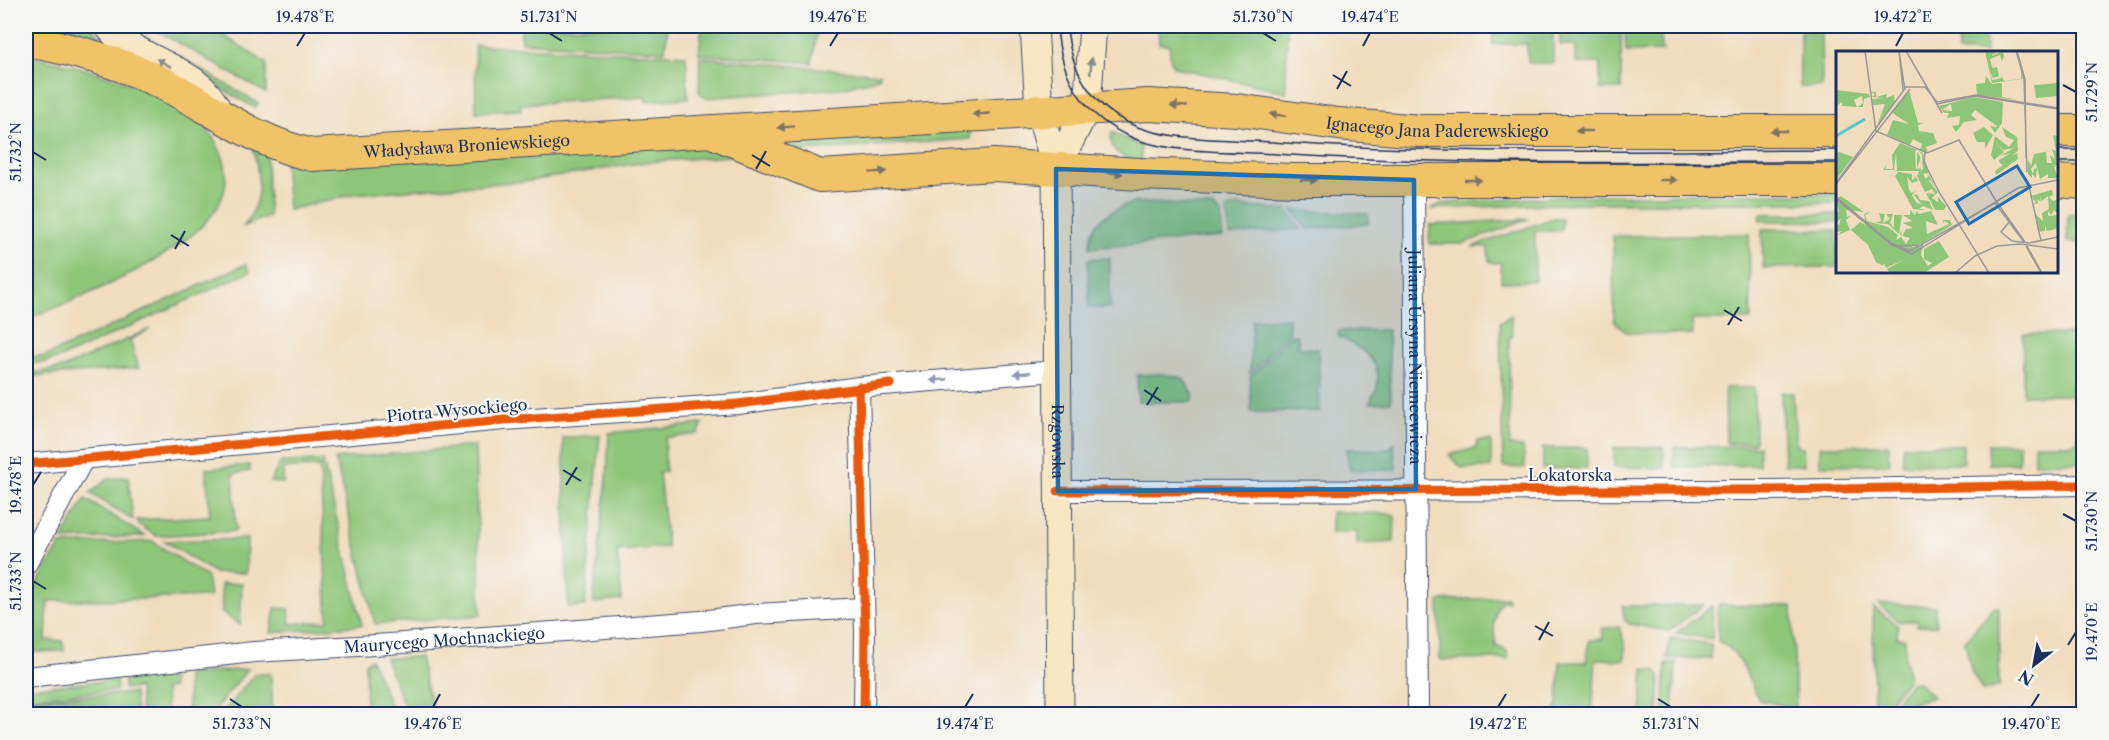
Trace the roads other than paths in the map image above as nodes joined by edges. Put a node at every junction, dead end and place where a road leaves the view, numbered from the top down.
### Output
1 (108, 26) edge
2 (1034, 26) edge
3 (1093, 26) edge
4 (26, 39) edge
5 (1087, 107) junction
6 (1039, 110) junction
7 (225, 118) junction
8 (711, 131) junction
9 (1836, 131) edge
10 (2058, 131) edge
11 (2084, 131) edge
12 (1056, 169) junction
13 (1414, 180) junction
14 (1836, 180) edge
15 (2058, 181) edge
16 (2084, 183) edge
17 (1056, 371) junction
18 (859, 387) junction
19 (83, 460) junction
20 (26, 464) edge
21 (2084, 485) edge
22 (1416, 489) junction
23 (1058, 491) junction
24 (26, 565) edge
25 (863, 608) junction
26 (26, 677) edge
27 (864, 714) edge
28 (1060, 714) edge
29 (1418, 714) edge

7 -> 1 street
2 - 6 street, Rzgowska
5 -> 3 street, Rzgowska
4 - 7 main road, Władysława Broniewskiego
5 - 6 main road, Ignacego Jana Paderewskiego
9 -> 5 main road, Ignacego Jana Paderewskiego
5 - 12 street, Rzgowska
6 -> 8 main road, Władysława Broniewskiego
6 - 12 street, Rzgowska
7 - 8 main road, Władysława Broniewskiego
8 -> 12 main road, Władysława Broniewskiego
10 - 11 main road
12 -> 13 main road
12 - 17 street, Rzgowska
13 -> 14 main road
13 - 22 street, Juliana Ursyna Niemcewicza
15 - 16 main road
17 -> 18 street, Piotra Wysockiego
17 - 23 street, Rzgowska
18 - 19 street, Piotra Wysockiego
18 - 25 street
19 - 20 street, Piotra Wysockiego
19 - 24 street
21 - 22 street, Lokatorska
22 - 23 street, Lokatorska
22 - 29 street, Juliana Ursyna Niemcewicza
23 - 28 street, Rzgowska
25 - 26 street, Maurycego Mochnackiego
25 - 27 street

